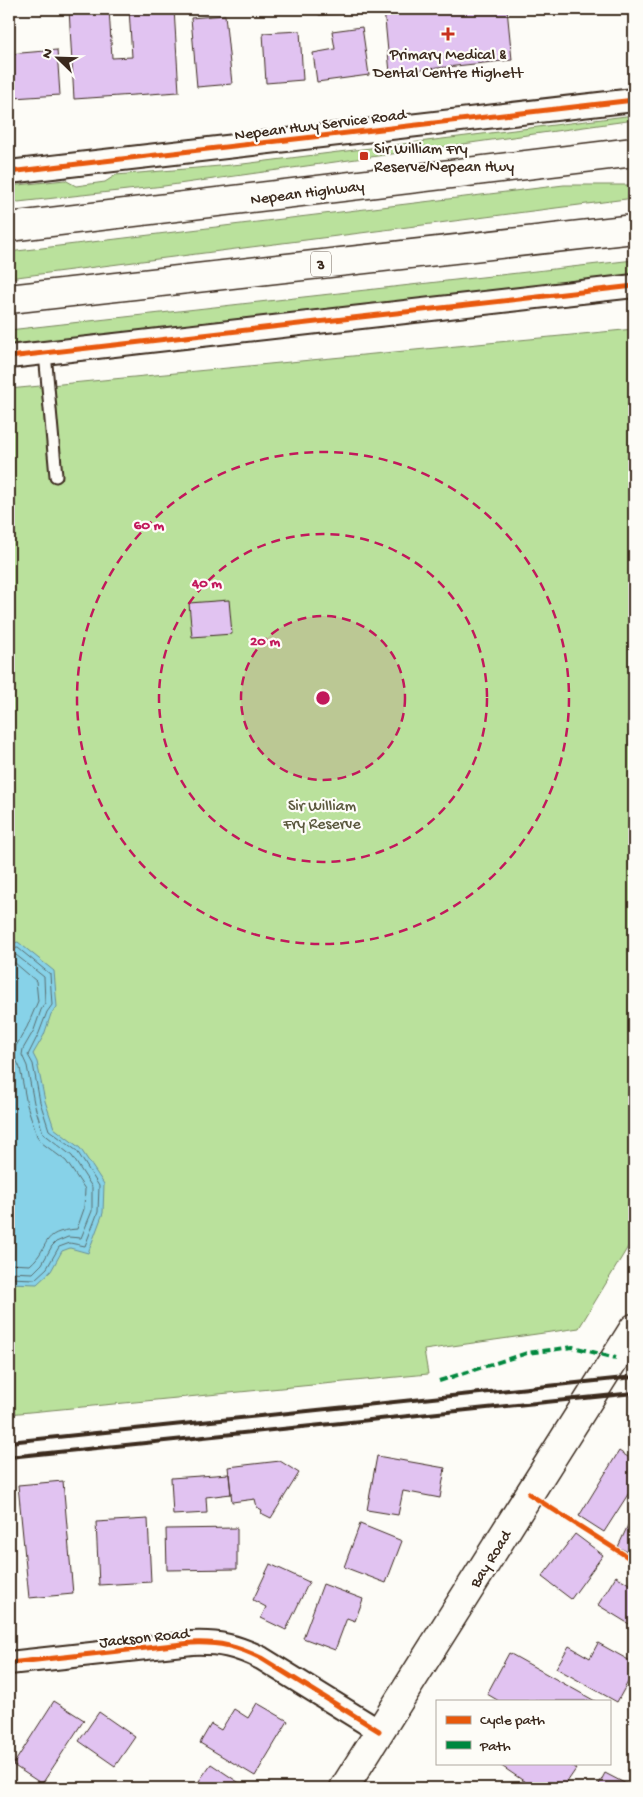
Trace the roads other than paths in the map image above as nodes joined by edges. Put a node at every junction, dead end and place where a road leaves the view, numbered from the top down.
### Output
1 (634, 100) edge
2 (634, 152) edge
3 (9, 172) edge
4 (9, 227) edge
5 (634, 229) edge
6 (634, 286) edge
7 (9, 299) edge
8 (45, 353) junction
9 (9, 357) edge
10 (56, 476) dead end
11 (634, 1328) edge
12 (9, 1663) edge
13 (379, 1732) junction
14 (346, 1787) edge

1 - 3 street, Nepean Hwy Service Road
2 - 4 main road, Nepean Highway
5 - 7 main road, 3
6 - 8 street
8 - 9 street
8 - 10 lane
11 - 13 main road, Bay Road
12 - 13 street, Jackson Road
13 - 14 main road, Bay Road

